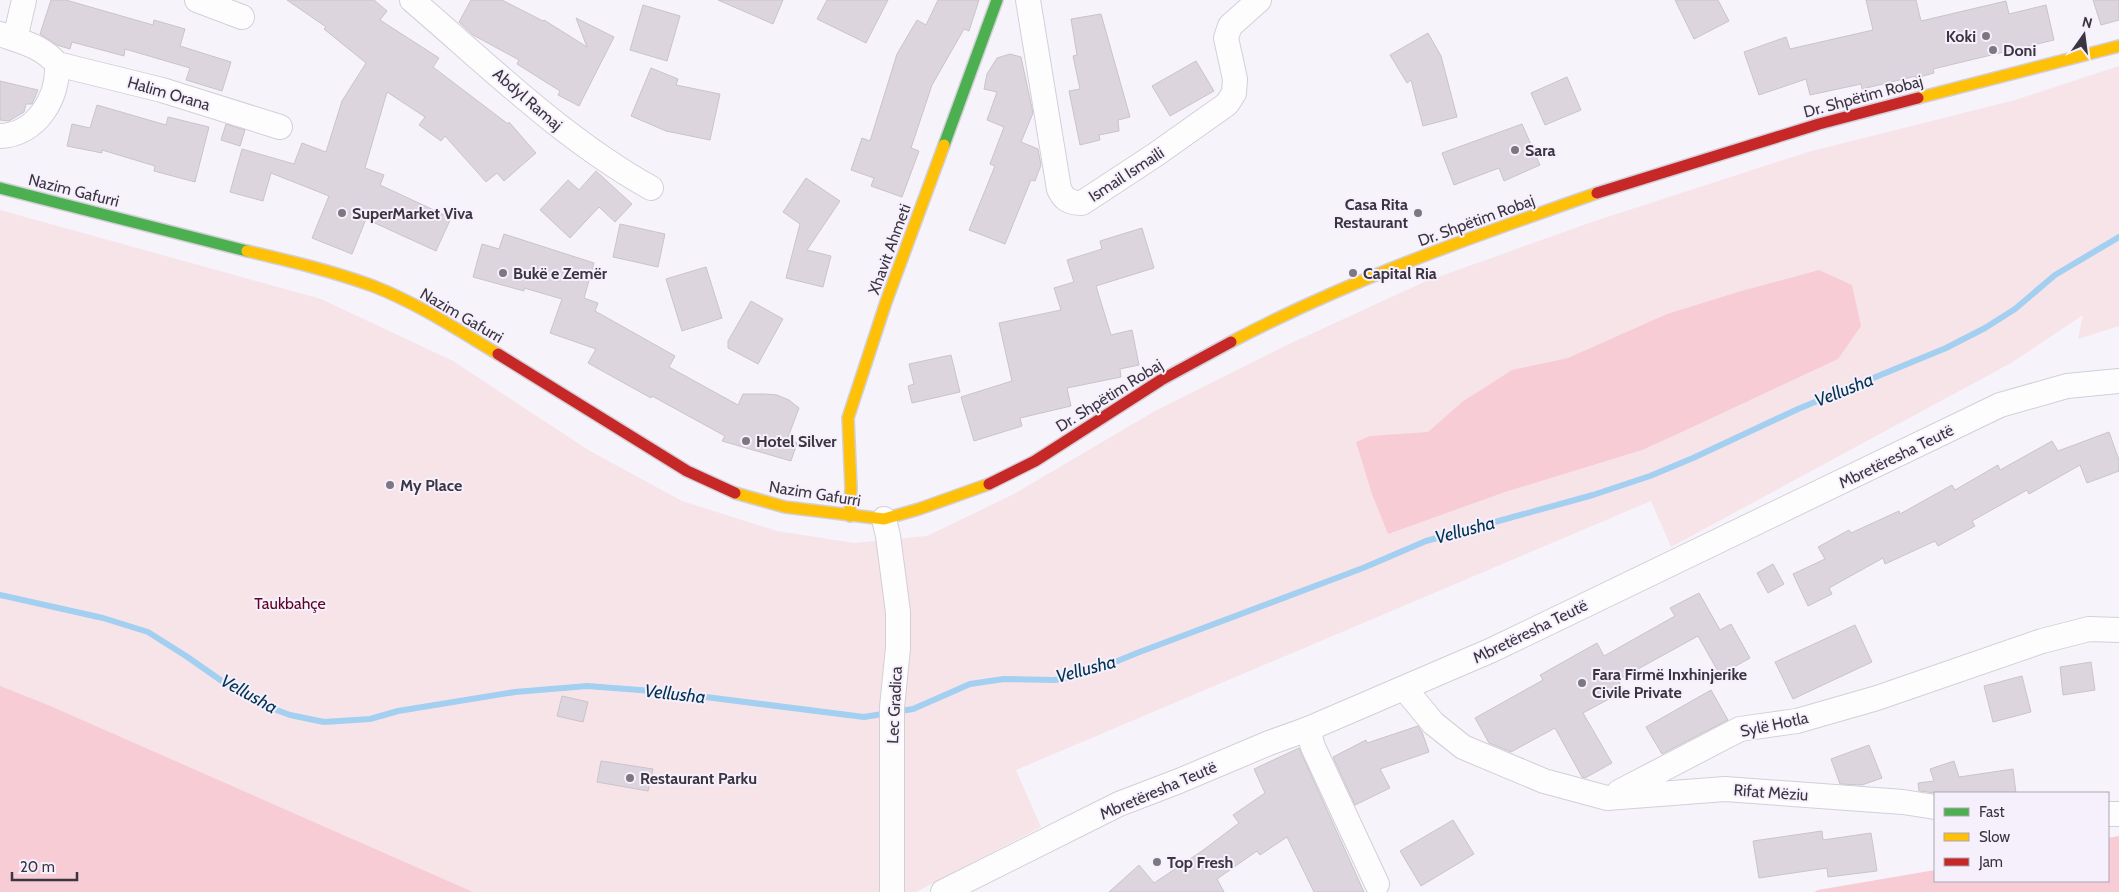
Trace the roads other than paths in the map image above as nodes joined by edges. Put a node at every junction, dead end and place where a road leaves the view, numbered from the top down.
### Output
1 (24, 0) edge
2 (198, 0) edge
3 (412, 0) edge
4 (997, 0) edge
5 (1028, 0) edge
6 (1259, 0) edge
7 (242, 17) dead end
8 (8, 37) edge
9 (2119, 46) edge
10 (57, 64) junction
11 (280, 127) dead end
12 (0, 136) edge
13 (0, 188) edge
14 (651, 188) dead end
15 (2119, 380) edge
16 (850, 516) junction
17 (884, 519) junction
18 (2119, 630) edge
19 (1405, 688) junction
20 (1308, 729) junction
21 (1607, 798) junction
22 (1934, 807) edge
23 (1377, 884) dead end
24 (892, 892) edge
25 (943, 892) edge

1 - 8 street
2 - 7 street
3 - 14 street, Abdyl Ramaj
4 - 16 street, Xhavit Ahmeti
5 - 6 street, Ismail Ismaili
8 - 10 street, Halim Orana
9 - 17 street, Dr. Shpëtim Robaj
10 - 11 street, Halim Orana
10 - 12 street
13 - 16 street, Nazim Gafurri
15 - 19 street, Mbretëresha Teutë
16 - 17 street, Nazim Gafurri
17 - 24 street, Lec Gradica
18 - 21 street, Sylë Hotla
19 - 20 street, Mbretëresha Teutë
19 - 21 street
20 - 23 street
20 - 25 street, Mbretëresha Teutë
21 - 22 street, Rifat Mëziu

